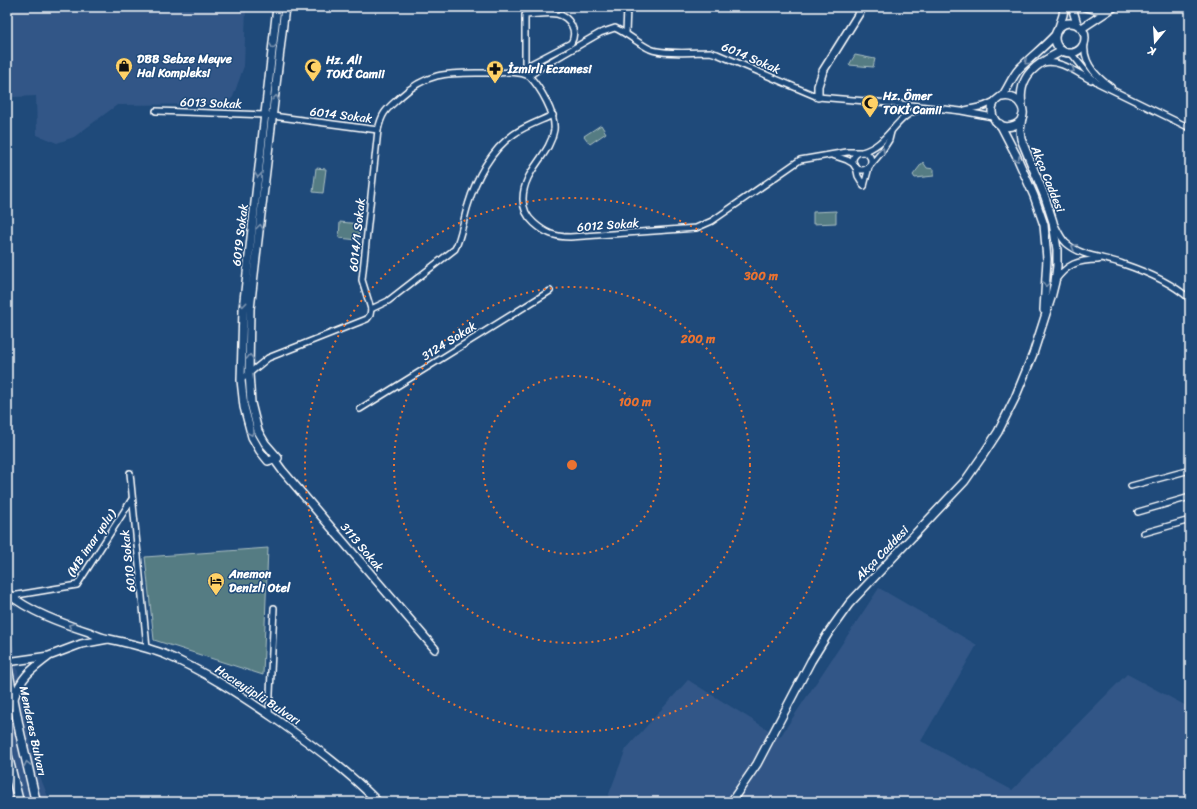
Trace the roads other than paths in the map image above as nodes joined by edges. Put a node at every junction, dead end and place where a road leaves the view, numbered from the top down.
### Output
1 (277, 7) edge
2 (286, 7) edge
3 (627, 7) edge
4 (863, 7) edge
5 (1064, 7) edge
6 (1072, 7) edge
7 (1085, 7) edge
8 (1114, 7) edge
9 (1080, 26) junction
10 (1059, 27) junction
11 (626, 33) junction
12 (1055, 35) junction
13 (1085, 42) junction
14 (1062, 51) junction
15 (1070, 53) junction
16 (1039, 64) junction
17 (525, 67) junction
18 (523, 73) junction
19 (529, 76) junction
20 (1104, 86) junction
21 (1118, 92) junction
22 (818, 97) junction
23 (1000, 98) junction
24 (1022, 107) junction
25 (932, 108) junction
26 (961, 111) junction
27 (156, 112) dead end
28 (264, 115) junction
29 (553, 115) junction
30 (274, 116) junction
31 (993, 117) junction
32 (1022, 117) junction
33 (1000, 124) junction
34 (1190, 128) edge
35 (378, 130) junction
36 (892, 131) junction
37 (861, 152) junction
38 (831, 155) junction
39 (855, 165) junction
40 (869, 167) junction
41 (1053, 222) junction
42 (1105, 259) junction
43 (1055, 282) junction
44 (550, 291) dead end
45 (1190, 299) edge
46 (371, 309) junction
47 (1043, 318) junction
48 (249, 373) junction
49 (241, 380) junction
50 (360, 409) dead end
51 (274, 459) junction
52 (1190, 470) edge
53 (130, 473) dead end
54 (1131, 486) dead end
55 (1190, 497) edge
56 (132, 499) junction
57 (1138, 512) dead end
58 (1190, 520) edge
59 (1144, 533) dead end
60 (9, 595) edge
61 (274, 608) dead end
62 (108, 639) junction
63 (147, 648) junction
64 (435, 649) dead end
65 (49, 656) junction
66 (7, 663) edge
67 (14, 698) junction
68 (269, 715) junction
69 (7, 753) edge
70 (9, 770) edge
71 (19, 802) edge
72 (36, 802) edge
73 (378, 802) edge
74 (731, 802) edge

1 -> 28 street, 6019 Sokak
30 -> 2 street, 6019 Sokak
3 - 11 street
4 - 22 street
5 - 10 street
6 - 9 street
7 - 8 street
8 - 9 street
9 - 10 street
9 - 13 street
10 - 12 street
11 - 19 street, 6014 Sokak
11 - 22 street, 6014 Sokak
12 - 14 street
12 -> 23 street
13 - 15 street
13 - 21 street
14 - 15 street
14 - 16 street, Akça Caddesi
15 - 20 street
16 -> 20 street
16 - 24 street, Akça Caddesi
17 - 17 street
17 - 18 street
18 - 19 street, 6014 Sokak
18 - 35 street, 6014 Sokak
19 - 29 street
20 - 21 street
21 - 34 street
22 - 25 street, 6014 Sokak
23 - 24 street
23 - 26 street, 6014 Sokak
23 - 31 street
24 - 32 street, Akça Caddesi
25 - 26 street, 6014 Sokak
25 - 36 street, 6012 Sokak
26 - 31 street, 6014 Sokak
27 - 28 street, 6013 Sokak
28 - 30 street, 6014 Sokak
28 -> 49 street, 6019 Sokak
29 - 38 street, 6012 Sokak
29 - 46 street
30 - 35 street, 6014 Sokak
48 -> 30 street, 6019 Sokak
31 - 33 street, Akça Caddesi
32 - 33 street
32 - 41 street, Akça Caddesi
33 -> 47 street, Akça Caddesi
35 - 46 street, 6014/1 Sokak
36 - 37 street, 6012 Sokak
40 -> 36 street, 6012 Sokak
37 - 38 street, 6012 Sokak
37 - 39 street
37 - 40 street
38 - 39 street, 6012 Sokak
39 - 40 street, 6012 Sokak
39 - 40 street
42 -> 41 street
41 - 43 street, Akça Caddesi
42 - 43 street
42 - 45 street
43 - 47 street, Akça Caddesi
44 - 50 street, 3124 Sokak
46 - 48 street
47 - 74 street, Akça Caddesi
48 - 49 street
48 - 51 street, 6019 Sokak
49 -> 51 street, 6019 Sokak
51 - 64 street, 3113 Sokak
52 - 54 street
53 - 56 street, 6010 Sokak
55 - 57 street
56 - 60 street, (MB imar yolu)
56 - 63 street, 6010 Sokak
58 - 59 street
62 -> 60 street
61 - 68 street
62 - 63 street, Hacıeyüplü Bulvarı
62 - 65 street
63 - 68 street, Hacıeyüplü Bulvarı
65 - 66 street
65 - 67 street
66 - 67 main road, Menderes Bulvarı
72 -> 67 main road, Menderes Bulvarı
68 - 73 street, Hacıeyüplü Bulvarı
69 - 70 main road
70 - 71 main road

